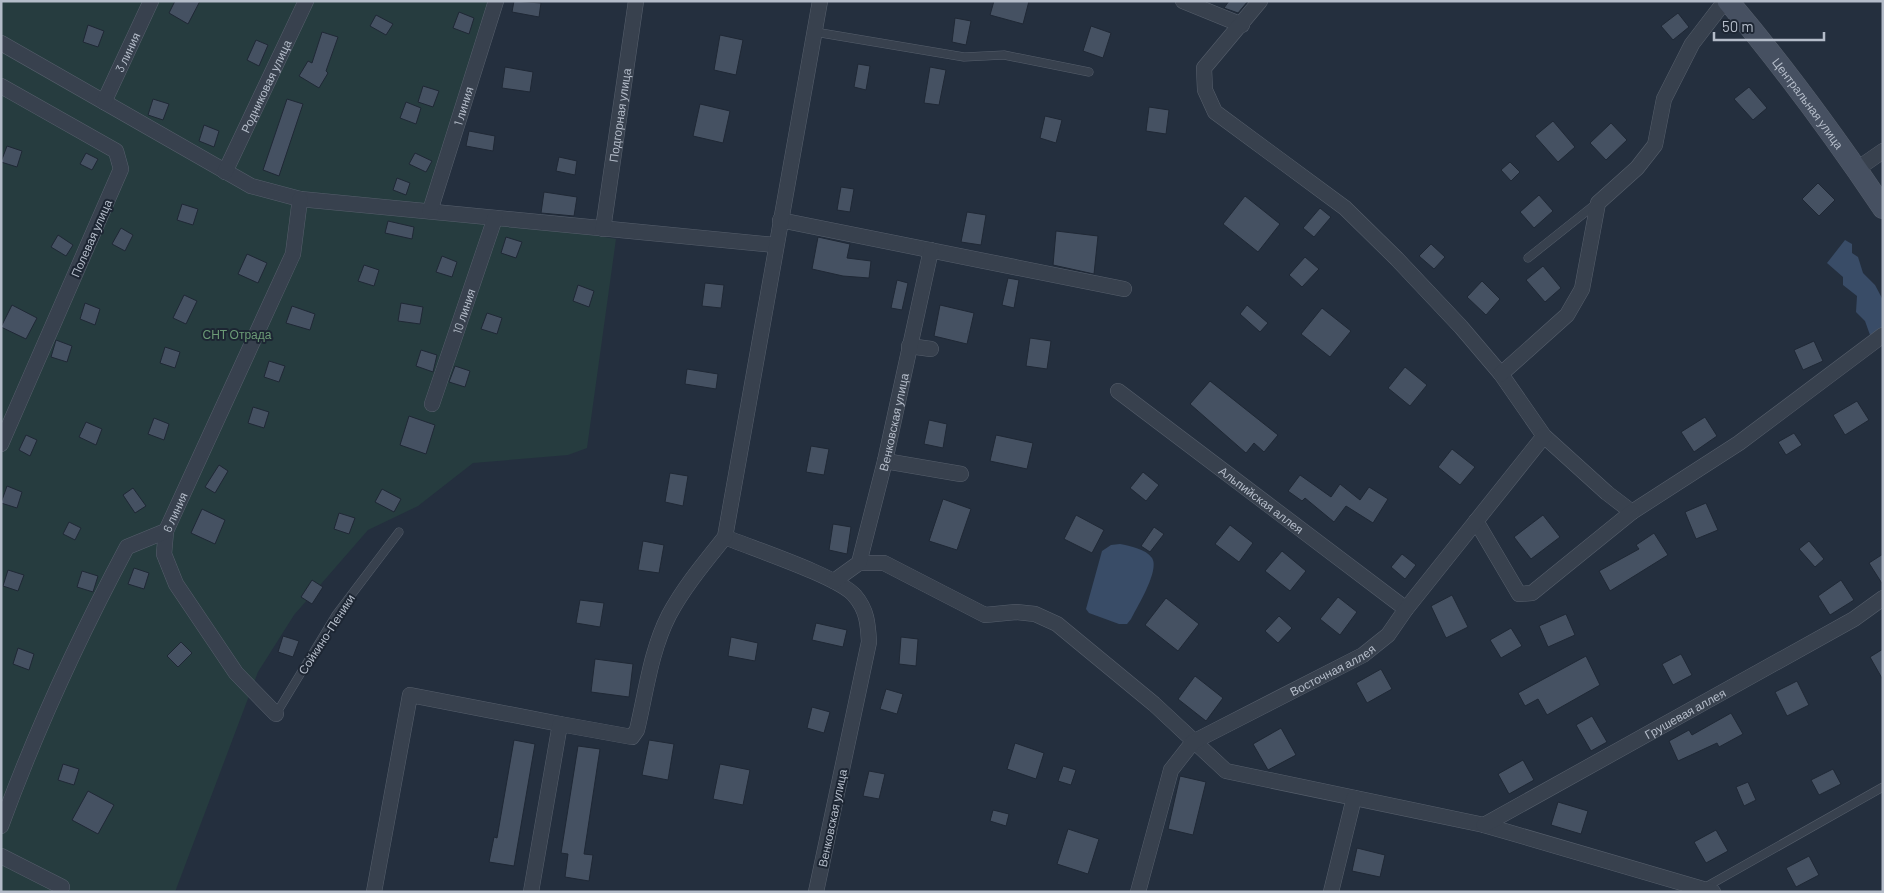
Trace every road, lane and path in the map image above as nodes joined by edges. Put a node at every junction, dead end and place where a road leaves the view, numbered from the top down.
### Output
1 (151, 1) edge
2 (306, 1) edge
3 (496, 1) edge
4 (636, 1) edge
5 (820, 1) edge
6 (1184, 1) edge
7 (1260, 1) edge
8 (1727, 1) edge
9 (1242, 24) junction
10 (815, 32) junction
11 (1, 43) edge
12 (1089, 72) dead end
13 (1, 86) edge
14 (104, 102) junction
15 (1883, 151) edge
16 (1857, 169) junction
17 (225, 172) junction
18 (300, 199) junction
19 (1598, 203) junction
20 (1883, 208) edge
21 (430, 212) junction
22 (495, 218) junction
23 (780, 220) junction
24 (603, 229) junction
25 (775, 245) junction
26 (931, 250) junction
27 (1528, 258) dead end
28 (1124, 289) dead end
29 (1883, 335) edge
30 (910, 346) junction
31 (931, 349) dead end
32 (1500, 374) junction
33 (1118, 391) dead end
34 (432, 404) dead end
35 (1544, 436) junction
36 (1, 444) edge
37 (886, 461) junction
38 (961, 474) dead end
39 (1632, 512) junction
40 (1476, 521) junction
41 (166, 531) junction
42 (399, 532) dead end
43 (725, 537) junction
44 (859, 563) junction
45 (834, 581) junction
46 (1883, 598) edge
47 (1406, 609) junction
48 (276, 714) joint
49 (560, 724) junction
50 (1193, 742) junction
51 (1883, 787) edge
52 (1354, 798) junction
53 (1484, 825) junction
54 (1, 826) edge
55 (1, 856) edge
56 (62, 887) dead end
57 (1707, 890) edge
58 (374, 892) edge
59 (531, 892) edge
60 (816, 892) edge
61 (1138, 892) edge
62 (1331, 892) edge

1 - 14 street, 3 линия
2 - 17 street, Родниковая улица
3 - 21 street, 1 линия
4 - 24 street, Подгорная улица
5 - 10 street
6 - 9 street
7 - 9 street
8 - 16 main road, Центральная улица
8 - 19 street
9 - 32 street
10 - 12 lane
10 - 23 street
11 - 14 street
13 - 36 street, Полевая улица
14 - 17 street
15 - 16 street
16 - 20 main road, Центральная улица
17 - 18 street
18 - 21 street
18 - 41 street, 6 линия
19 - 27 lane
19 - 32 street
21 - 22 street
22 - 24 street
22 - 34 street, 10 линия
23 - 25 street
23 - 26 street
24 - 25 street
25 - 43 street
26 - 28 street
26 - 30 street, Венковская улица
29 - 39 street
30 - 31 street
30 - 37 street, Венковская улица
32 - 35 street
33 - 47 street, Альпийская аллея
35 - 39 street
35 - 40 street, Восточная аллея
37 - 38 street
37 - 44 street, Венковская улица
39 - 40 street
40 - 47 street, Восточная аллея
41 - 48 street
41 - 54 street, 6 линия
42 - 48 lane, Сойкино-Пеники
43 - 45 street, Венковская улица
43 - 49 street
44 - 45 street
44 - 50 street
45 - 60 street, Венковская улица
46 - 53 street, Грушевая аллея
47 - 50 street, Восточная аллея
49 - 58 street
49 - 59 street
50 - 52 street
50 - 61 street, Восточная аллея
51 - 57 lane
52 - 53 street
52 - 62 street
53 - 57 street
55 - 56 street

